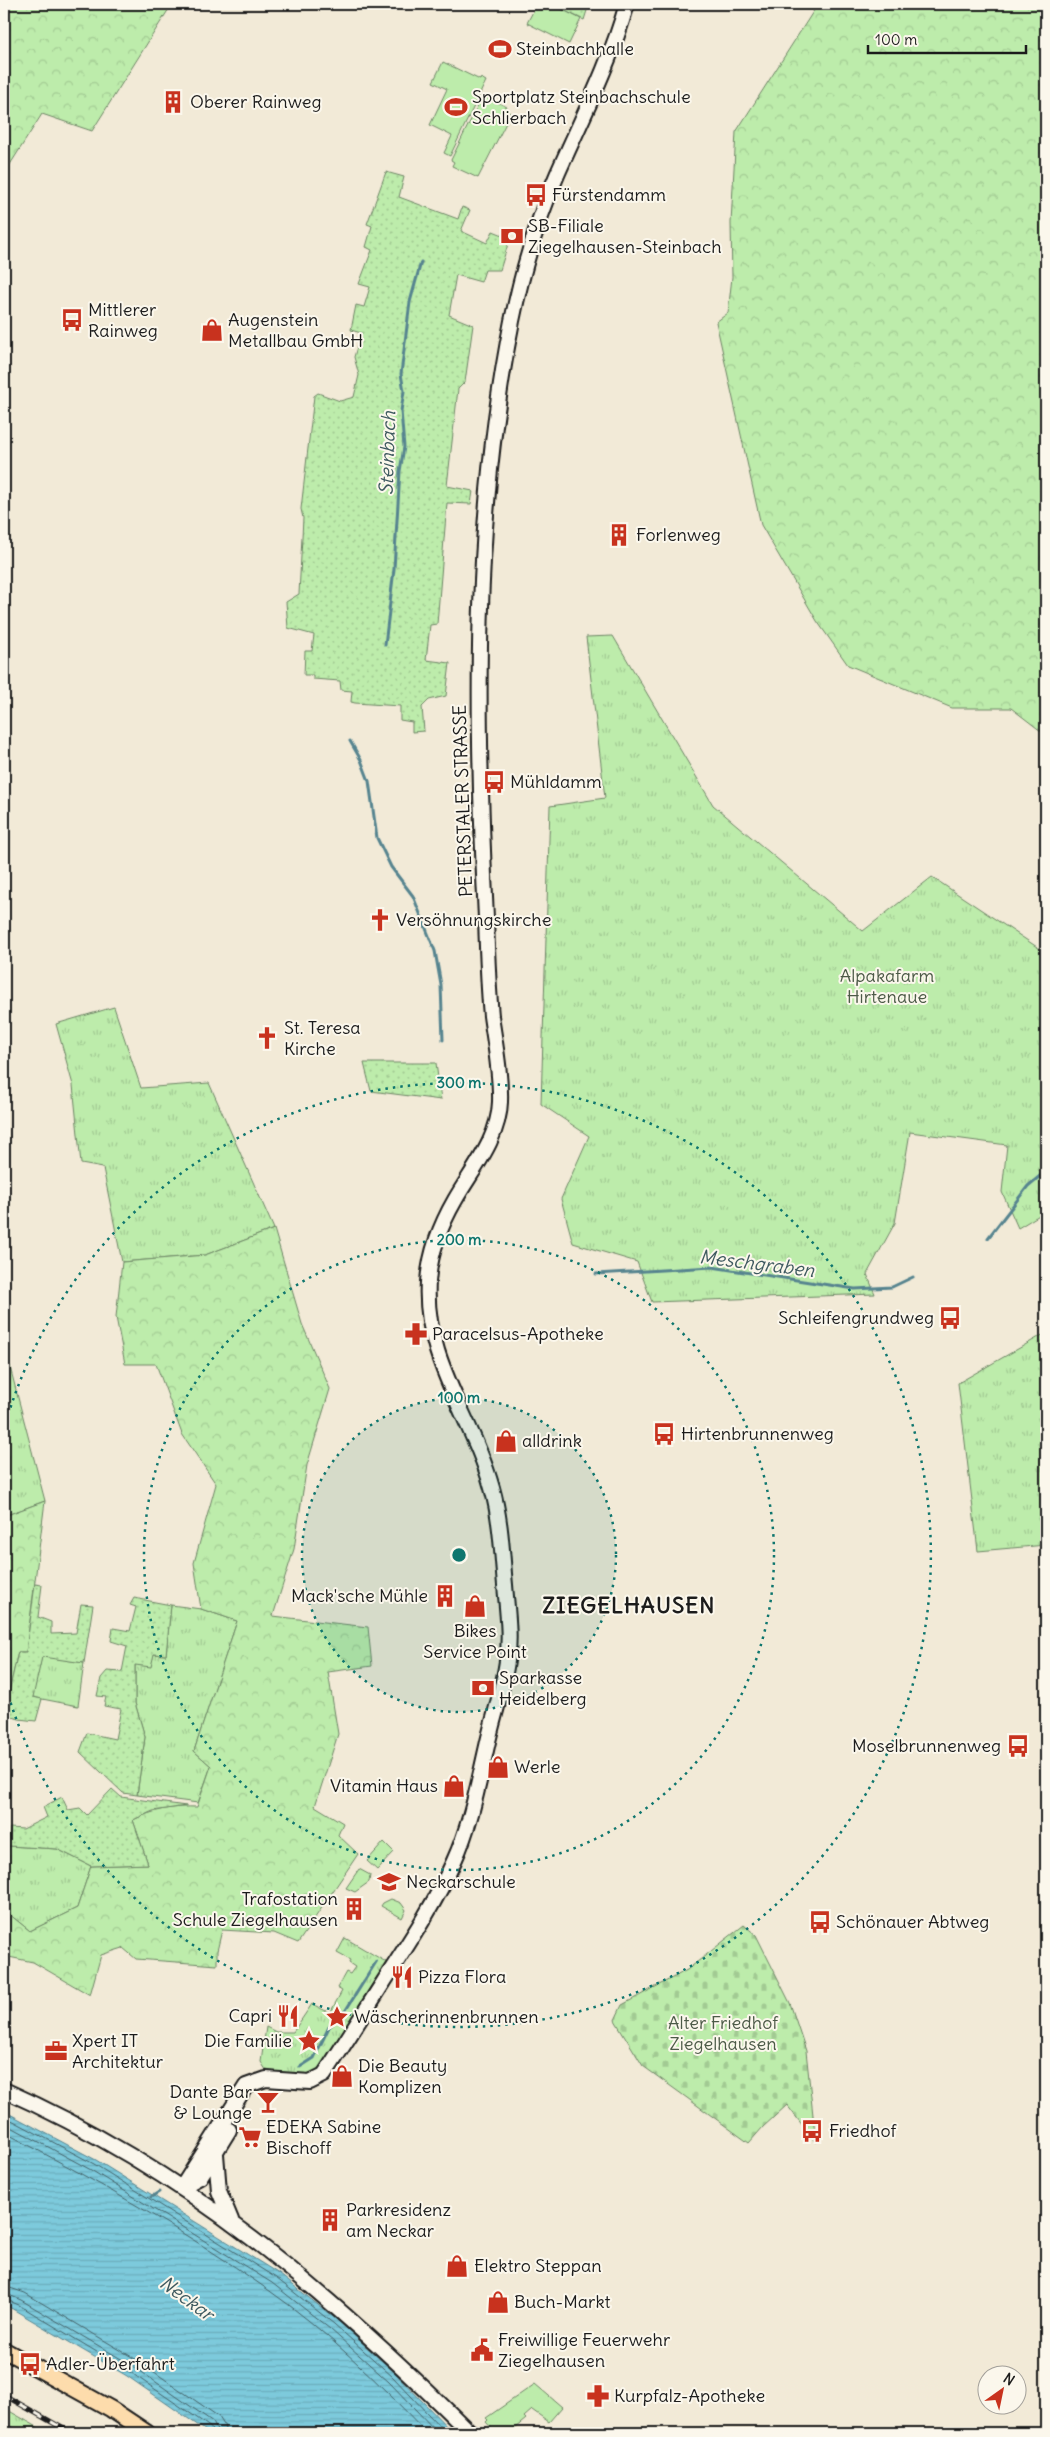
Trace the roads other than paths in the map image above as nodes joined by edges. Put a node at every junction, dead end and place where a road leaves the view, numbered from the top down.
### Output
1 (627, 4) edge
2 (255, 2081) junction
3 (4, 2090) edge
4 (216, 2154) junction
5 (182, 2187) junction
6 (231, 2221) junction
7 (4, 2350) edge
8 (147, 2433) edge
9 (470, 2433) edge

1 - 2 main road, PETERSTALER STRASSE
2 - 4 main road
2 - 5 main road
3 - 5 main road
4 - 5 main road
4 - 6 main road
5 - 6 main road
6 - 9 main road
7 - 8 main road

